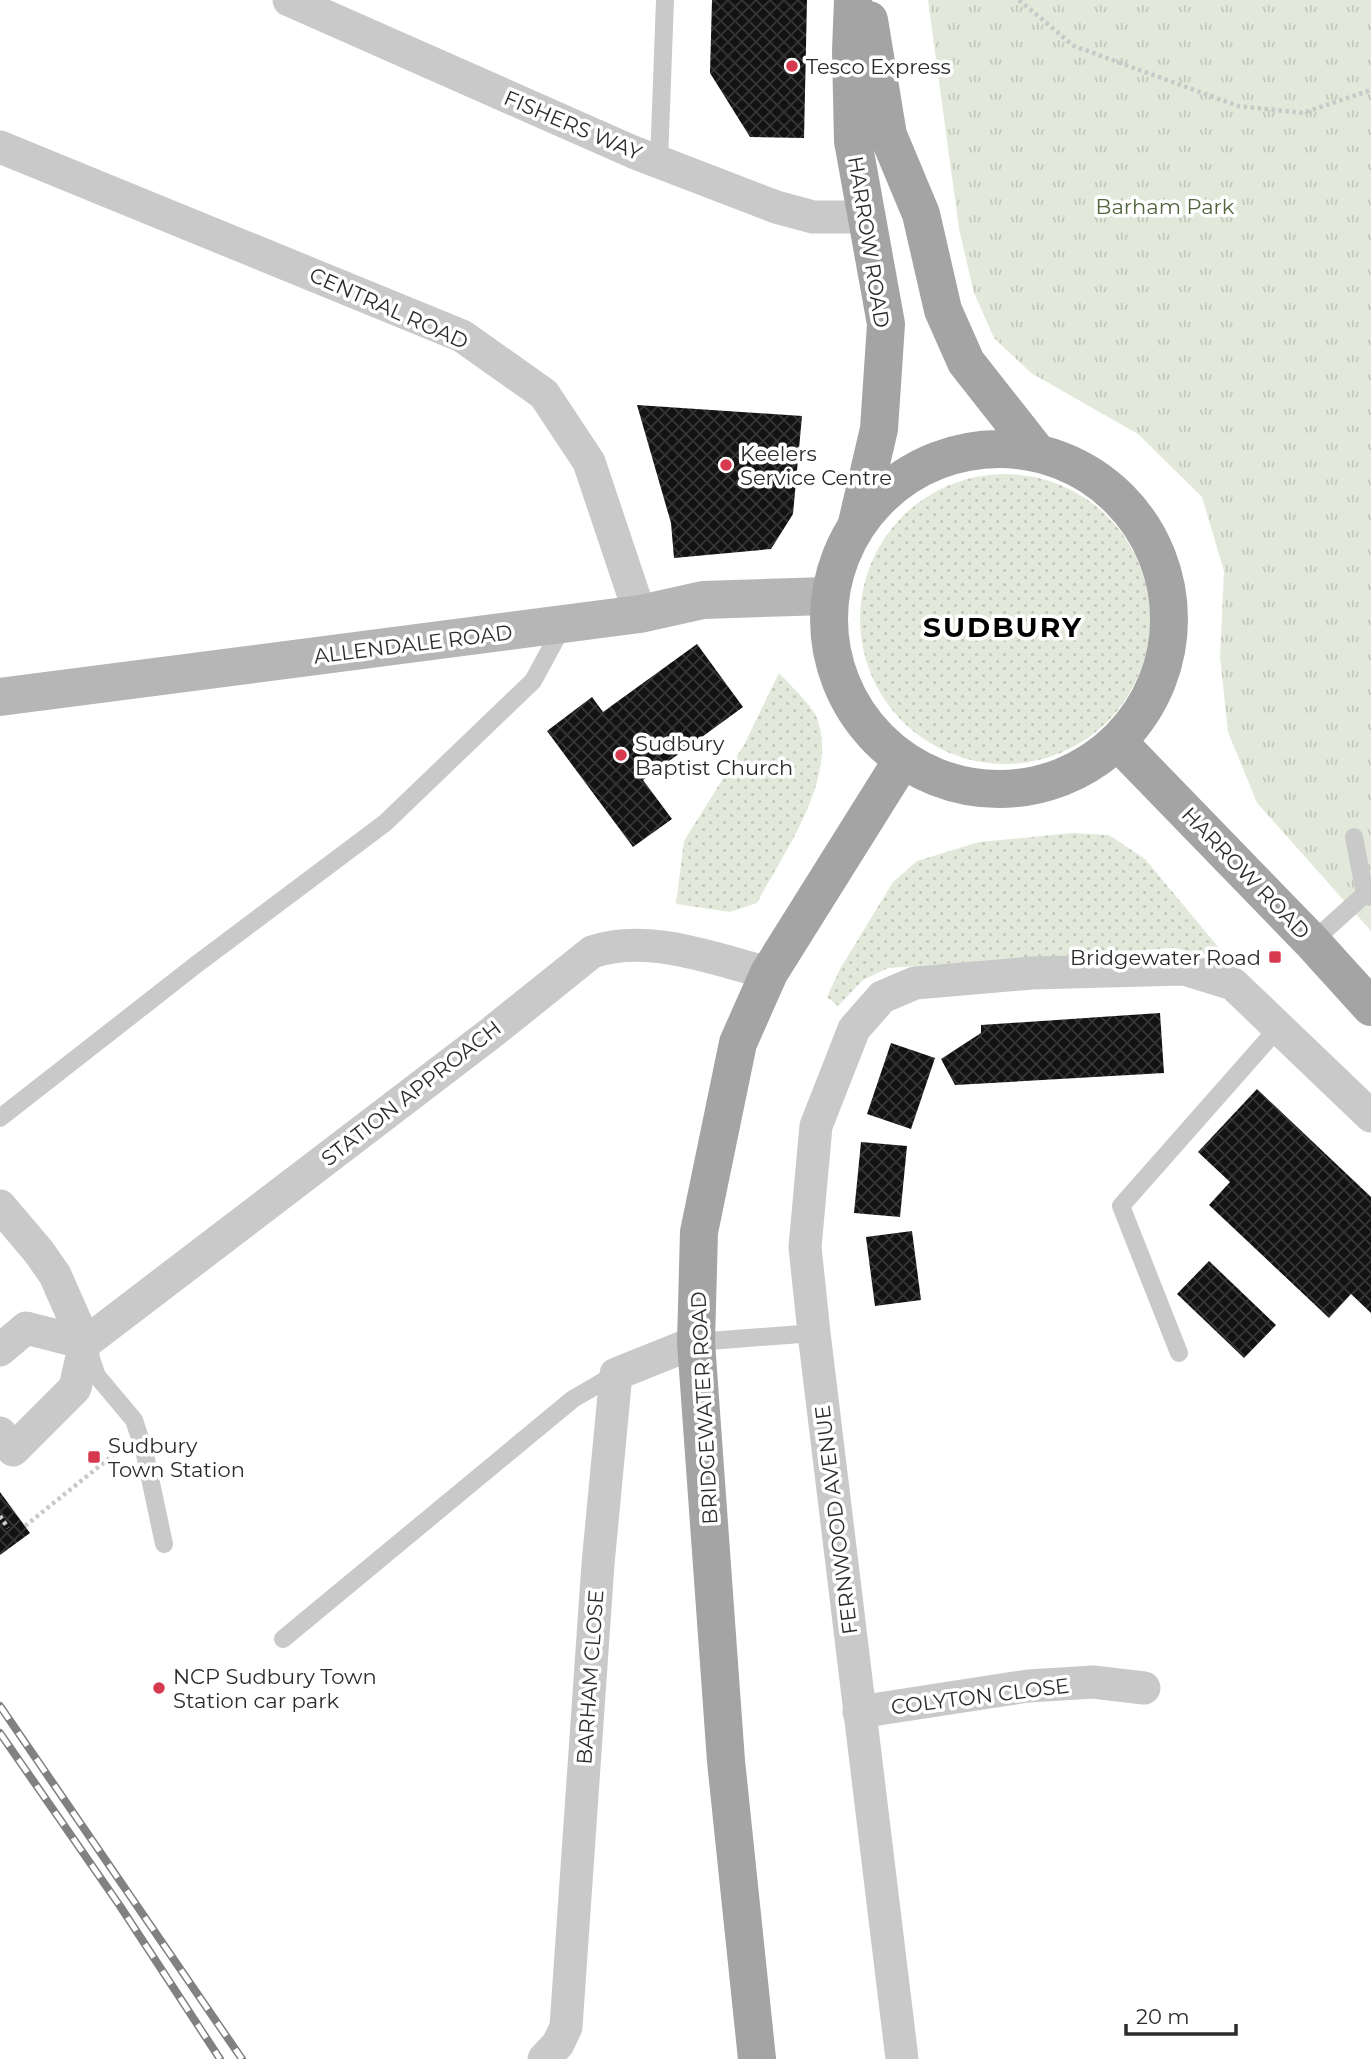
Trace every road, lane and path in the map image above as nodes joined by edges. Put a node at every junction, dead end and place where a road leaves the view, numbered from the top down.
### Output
1 (289, 0) edge
2 (665, 0) edge
3 (853, 0) edge
4 (866, 0) edge
5 (1019, 0) edge
6 (1371, 90) edge
7 (0, 146) edge
8 (659, 162) junction
9 (866, 217) junction
10 (1036, 451) junction
11 (857, 523) junction
12 (826, 596) junction
13 (640, 614) junction
14 (564, 624) junction
15 (0, 697) edge
16 (1118, 742) junction
17 (901, 762) junction
18 (1354, 837) dead end
19 (1368, 896) edge
20 (1312, 942) junction
21 (769, 973) junction
22 (1371, 1007) edge
23 (1278, 1028) junction
24 (1371, 1116) edge
25 (0, 1118) edge
26 (0, 1206) edge
27 (814, 1333) junction
28 (696, 1342) junction
29 (85, 1343) junction
30 (0, 1350) edge
31 (1179, 1353) dead end
32 (616, 1374) junction
33 (0, 1433) edge
34 (120, 1448) dead end
35 (0, 1517) edge
36 (25, 1526) dead end
37 (8, 1528) dead end
38 (164, 1544) dead end
39 (284, 1639) dead end
40 (1144, 1688) dead end
41 (859, 1712) junction
42 (544, 2059) edge
43 (757, 2059) edge
44 (902, 2059) edge

1 - 8 street, FISHERS WAY
2 - 8 lane
3 - 9 main road, HARROW ROAD
4 - 10 main road, HARROW ROAD
5 - 6 path
7 - 13 street, CENTRAL ROAD
8 - 9 street, FISHERS WAY
9 - 11 main road, HARROW ROAD
10 - 11 main road
10 - 16 main road
11 - 12 main road
12 - 13 street, ALLENDALE ROAD
12 - 17 main road
13 - 14 street, ALLENDALE ROAD
14 - 15 street, ALLENDALE ROAD
14 - 25 lane
16 - 17 main road
16 - 20 main road, HARROW ROAD
17 - 21 main road, BRIDGEWATER ROAD
18 - 19 lane
19 - 20 lane
20 - 22 main road, HARROW ROAD
21 - 28 main road, BRIDGEWATER ROAD
21 - 29 street, STATION APPROACH
23 - 24 street
23 - 27 street, FERNWOOD AVENUE
23 - 31 lane
26 - 29 street
27 - 28 lane
27 - 41 street, FERNWOOD AVENUE
28 - 32 street
28 - 43 main road, BRIDGEWATER ROAD
29 - 30 street
29 - 33 street
29 - 38 lane
32 - 39 lane
32 - 42 street, BARHAM CLOSE
34 - 36 path
35 - 37 path
40 - 41 street, COLYTON CLOSE
41 - 44 street, FERNWOOD AVENUE

